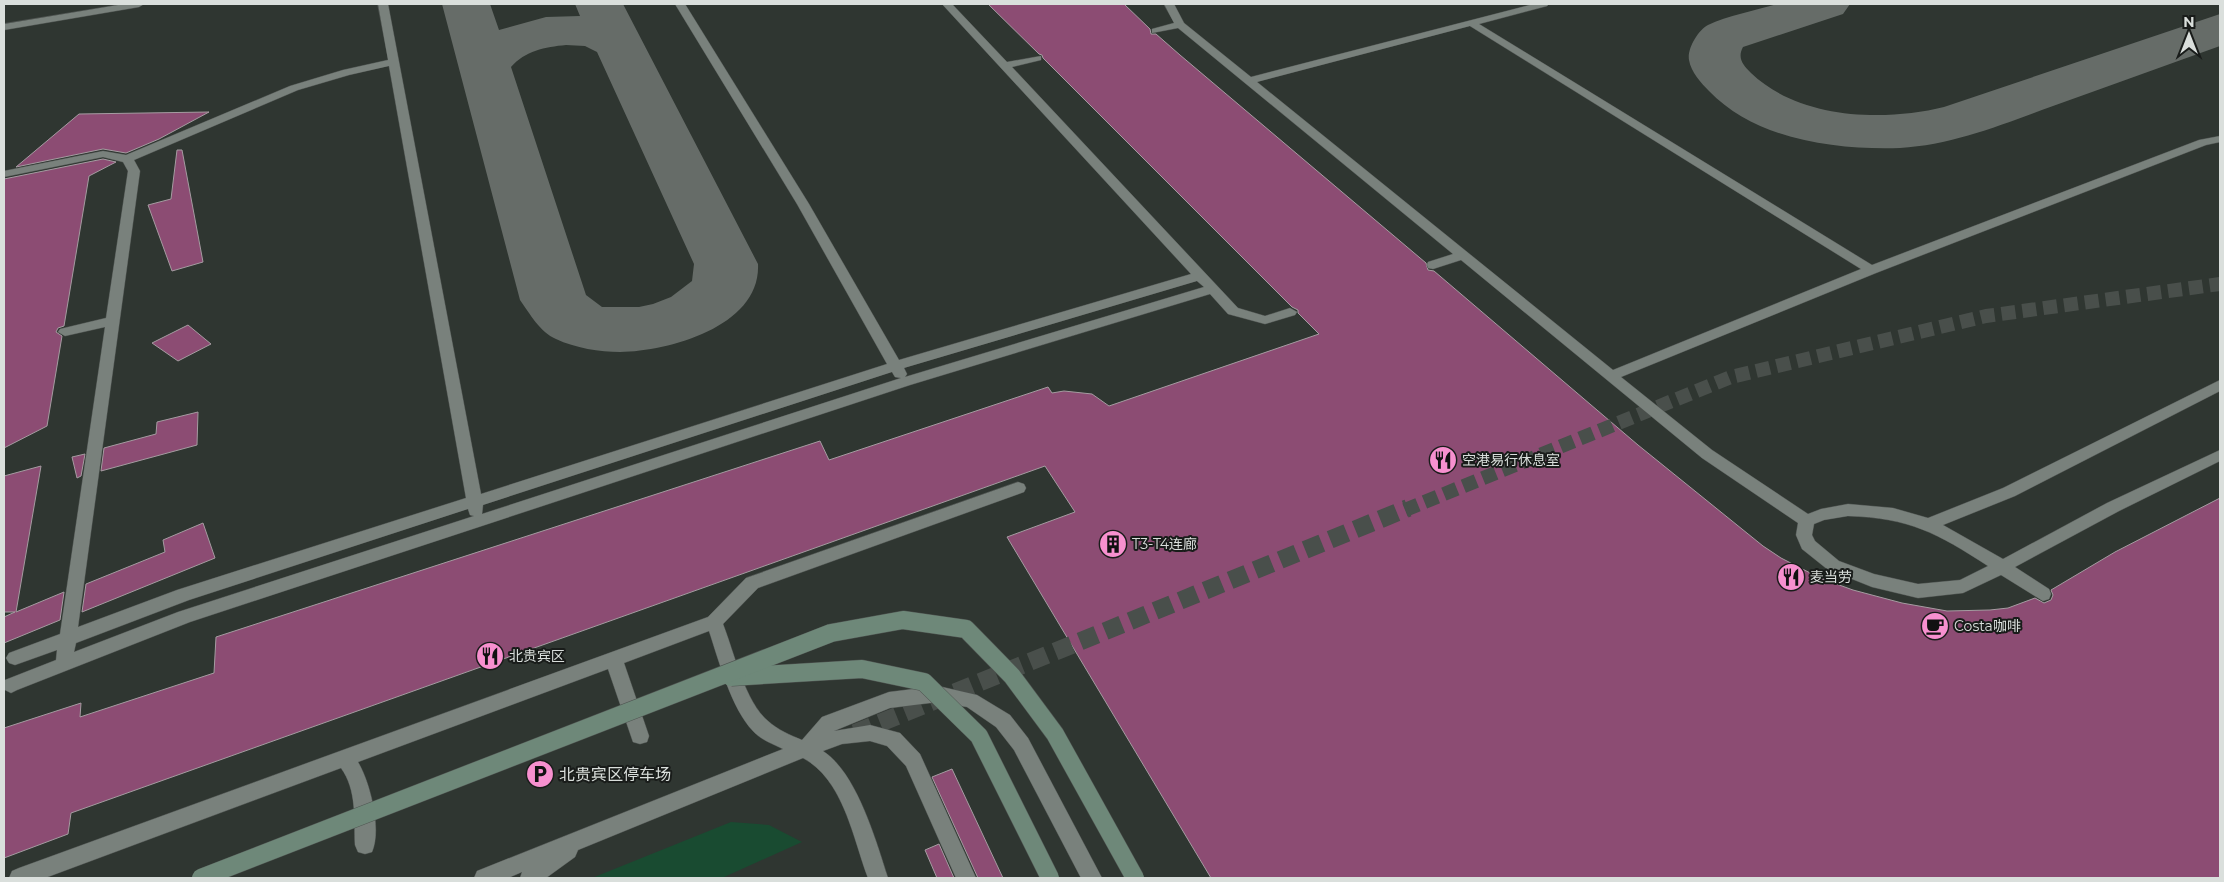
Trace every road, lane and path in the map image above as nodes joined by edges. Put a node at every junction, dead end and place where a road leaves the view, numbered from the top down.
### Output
1 (139, 4) edge
2 (383, 4) edge
3 (680, 4) edge
4 (948, 4) edge
5 (1169, 4) edge
6 (1544, 4) edge
7 (1471, 23) junction
8 (1180, 25) junction
9 (4, 27) edge
10 (1155, 31) dead end
11 (1037, 58) dead end
12 (394, 62) junction
13 (1004, 66) junction
14 (1248, 81) junction
15 (2220, 139) edge
16 (126, 159) junction
17 (4, 174) edge
18 (1462, 255) junction
19 (1433, 265) dead end
20 (1870, 270) junction
21 (1199, 276) junction
22 (1212, 289) junction
23 (1290, 312) dead end
24 (112, 320) junction
25 (65, 332) dead end
26 (896, 366) junction
27 (1610, 376) junction
28 (905, 382) junction
29 (2220, 385) edge
30 (2220, 454) edge
31 (1018, 488) dead end
32 (474, 502) junction
33 (1807, 521) junction
34 (478, 522) junction
35 (1929, 524) junction
36 (2002, 567) junction
37 (2043, 594) dead end
38 (714, 622) junction
39 (68, 638) junction
40 (15, 658) dead end
41 (614, 659) junction
42 (64, 664) junction
43 (714, 679) junction
44 (11, 685) dead end
45 (640, 736) dead end
46 (805, 749) junction
47 (344, 758) junction
48 (588, 836) junction
49 (365, 845) dead end
50 (19, 878) edge
51 (201, 878) edge
52 (484, 878) edge
53 (530, 878) edge
54 (878, 878) edge
55 (966, 878) edge
56 (1050, 878) edge
57 (1092, 878) edge
58 (1135, 878) edge

1 - 9 lane
2 - 12 lane
3 - 26 lane
4 - 13 lane
5 - 8 lane
6 - 7 lane
7 - 14 lane
7 - 20 lane
8 - 10 lane
8 - 14 lane
11 - 13 lane
12 - 16 lane
12 - 32 lane
13 - 21 lane
14 - 18 lane
15 - 20 lane
16 - 17 lane
16 - 24 lane
18 - 19 lane
18 - 27 lane
20 - 27 lane
21 - 22 lane
21 - 26 lane
22 - 23 lane
22 - 28 lane
24 - 25 lane
24 - 39 lane
26 - 28 lane
26 - 32 lane
27 - 33 lane
28 - 34 lane
29 - 35 lane
30 - 36 lane
31 - 38 lane
32 - 34 lane
32 - 39 lane
33 - 35 lane
33 - 36 lane
34 - 42 lane
35 - 36 lane
36 - 37 lane
38 - 41 lane
38 - 46 lane
39 - 40 lane
39 - 42 lane
41 - 45 lane
41 - 47 lane
42 - 44 lane
43 - 51 main road, bridge
43 - 56 main road, bridge
43 - 58 main road, bridge
46 - 48 lane
46 - 54 lane
46 - 55 lane
46 - 57 lane
47 - 49 lane
47 - 50 lane
48 - 52 lane
48 - 53 lane

